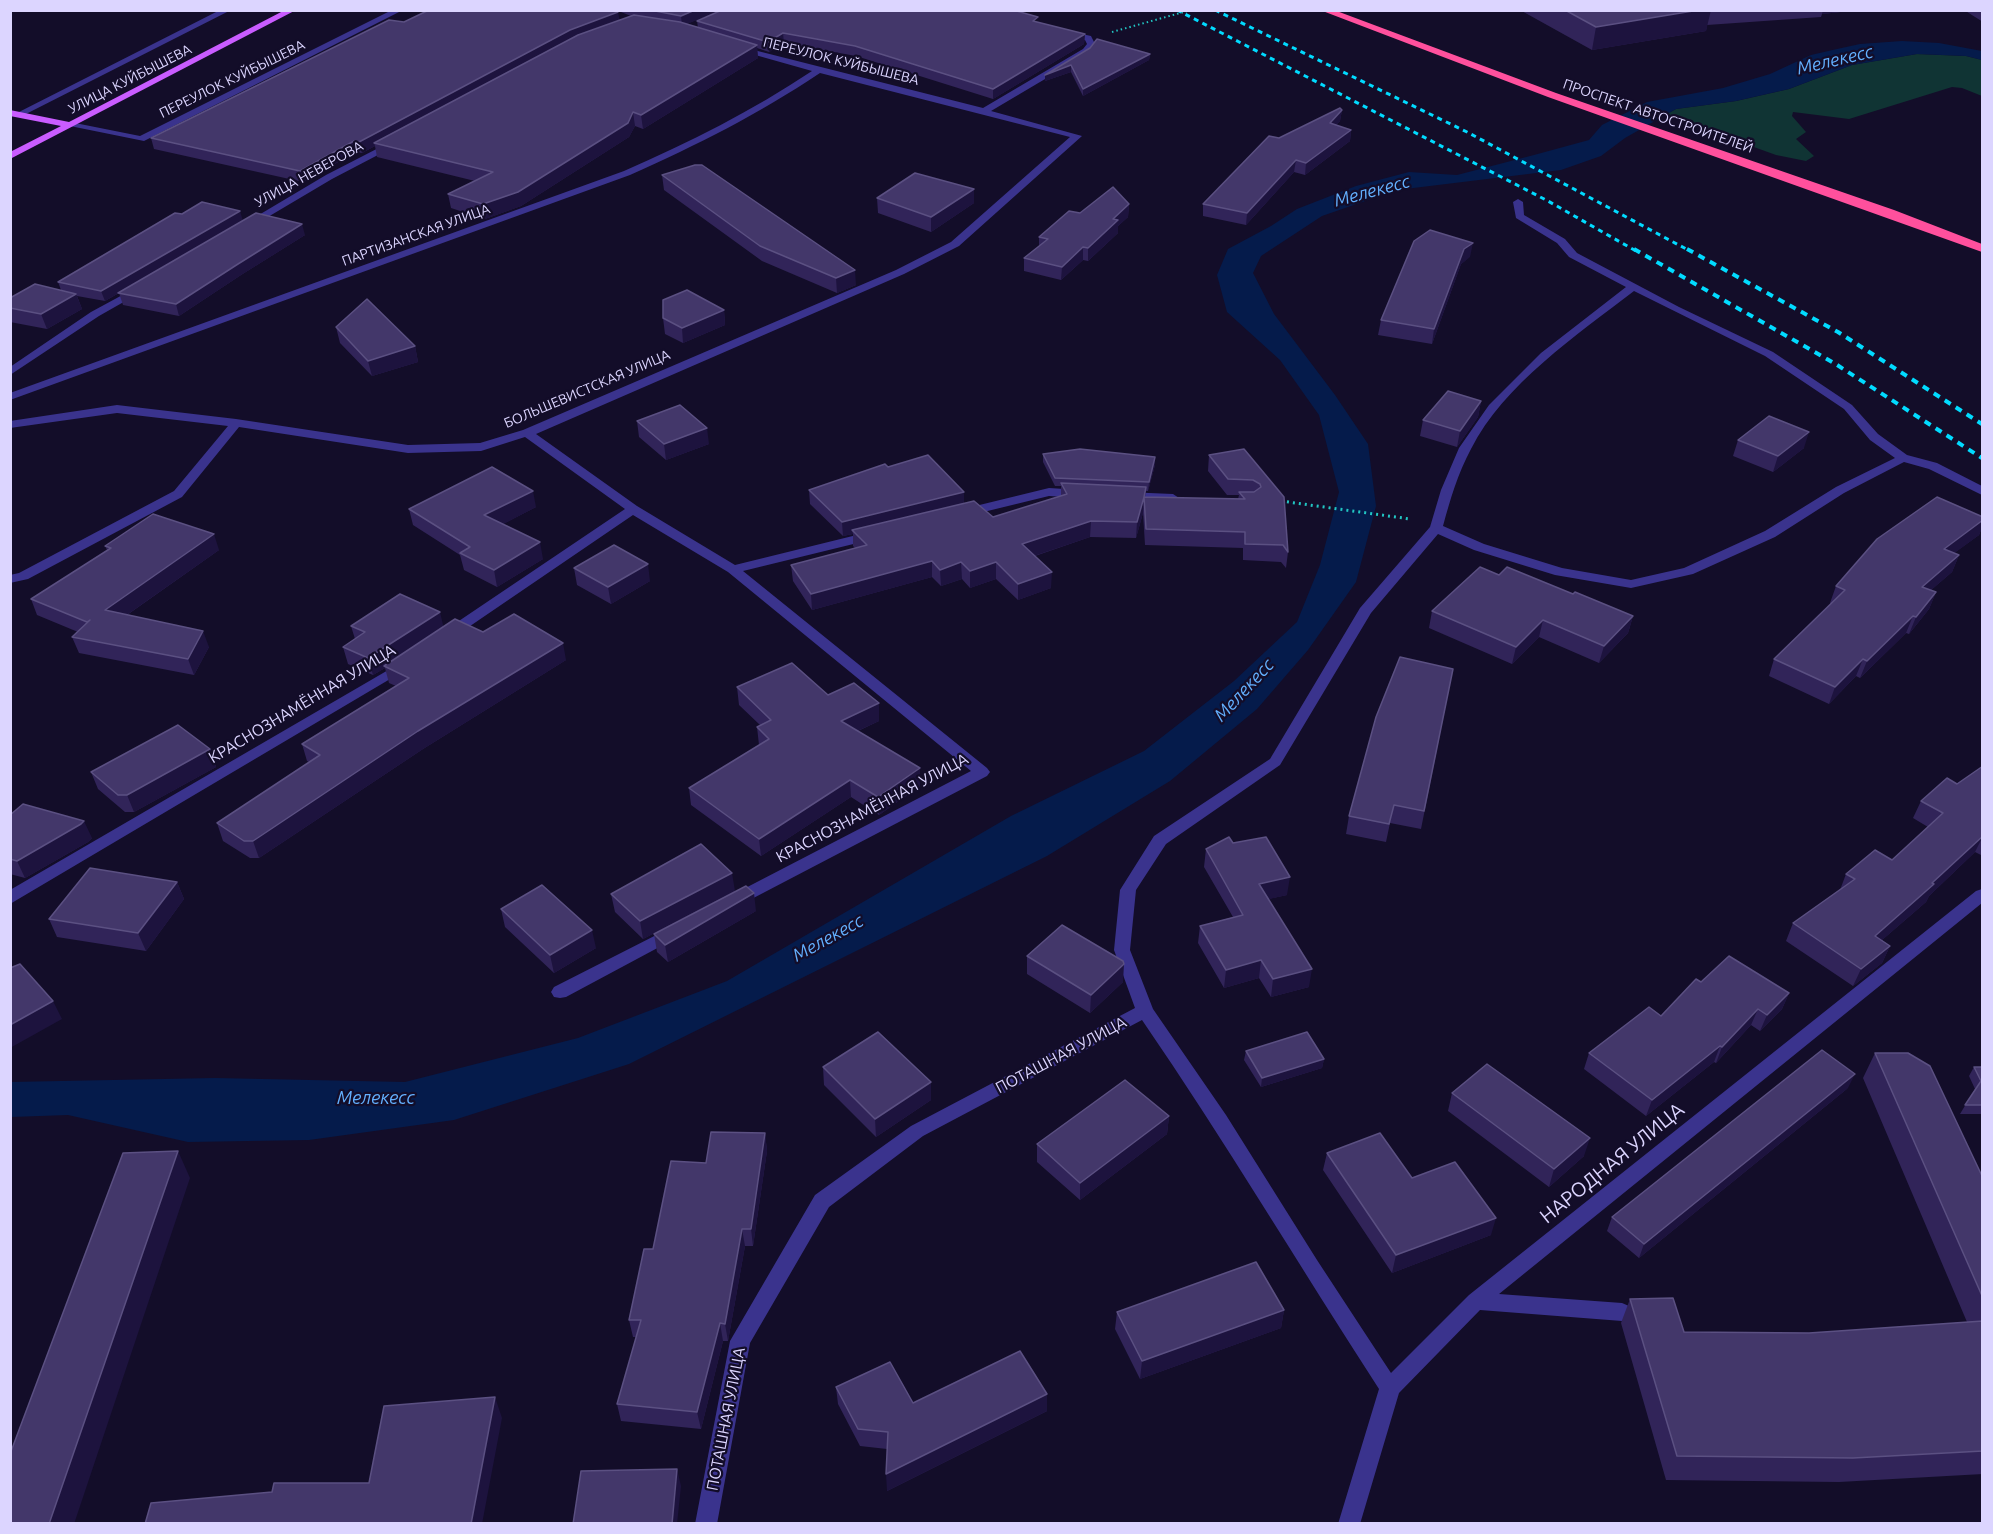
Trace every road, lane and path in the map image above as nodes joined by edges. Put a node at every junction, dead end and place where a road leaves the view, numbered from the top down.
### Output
1 (227, 10) edge
2 (292, 10) edge
3 (399, 10) edge
4 (1191, 10) edge
5 (1324, 10) edge
6 (1054, 28) edge
7 (1088, 38) junction
8 (728, 44) edge
9 (817, 71) junction
10 (986, 110) junction
11 (15, 114) edge
12 (70, 125) junction
13 (1077, 136) joint
14 (402, 139) edge
15 (10, 156) edge
16 (1518, 202) dead end
17 (237, 231) edge
18 (1983, 249) edge
19 (146, 284) edge
20 (1633, 287) junction
21 (10, 372) edge
22 (10, 397) edge
23 (236, 423) junction
24 (10, 425) edge
25 (527, 433) junction
26 (1903, 458) junction
27 (1983, 491) edge
28 (1192, 499) edge
29 (1275, 501) edge
30 (633, 509) junction
31 (947, 517) edge
32 (1413, 520) dead end
33 (1436, 528) junction
34 (891, 531) edge
35 (733, 569) junction
36 (10, 579) edge
37 (435, 644) edge
38 (415, 657) edge
39 (1983, 895) edge
40 (10, 898) edge
41 (718, 909) edge
42 (687, 926) edge
43 (560, 992) dead end
44 (1145, 1011) junction
45 (1476, 1301) junction
46 (1622, 1312) dead end
47 (1390, 1388) junction
48 (706, 1524) edge
49 (1349, 1524) edge

1 - 11 street
2 - 12 main road, УЛИЦА КУЙБЫШЕВА
3 - 12 street, ПЕРЕУЛОК КУЙБЫШЕВА
4 - 7 path
5 - 18 highway, ПРОСПЕКТ АВТОСТРОИТЕЛЕЙ
6 - 7 street
7 - 10 street
8 - 9 street, ПЕРЕУЛОК КУЙБЫШЕВА
9 - 10 street, ПЕРЕУЛОК КУЙБЫШЕВА
9 - 22 street, ПАРТИЗАНСКАЯ УЛИЦА
10 - 13 street, ПЕРЕУЛОК КУЙБЫШЕВА
11 - 12 main road
12 - 15 main road, УЛИЦА КУЙБЫШЕВА
13 - 25 street, БОЛЬШЕВИСТСКАЯ УЛИЦА
14 - 17 street, УЛИЦА НЕВЕРОВА
16 - 20 street
19 - 21 street
20 - 26 street
20 - 33 street, ПОТАШНАЯ УЛИЦА
23 - 24 street, БОЛЬШЕВИСТСКАЯ УЛИЦА
23 - 25 street, БОЛЬШЕВИСТСКАЯ УЛИЦА
23 - 36 street
25 - 30 street, КРАСНОЗНАМЁННАЯ УЛИЦА
26 - 27 street
26 - 33 street
28 - 31 street
29 - 32 path
30 - 35 street, КРАСНОЗНАМЁННАЯ УЛИЦА
30 - 37 street
33 - 44 street, ПОТАШНАЯ УЛИЦА
34 - 35 street
35 - 41 street, КРАСНОЗНАМЁННАЯ УЛИЦА
38 - 40 street, КРАСНОЗНАМЁННАЯ УЛИЦА
39 - 45 street, НАРОДНАЯ УЛИЦА
42 - 43 street
44 - 47 street
44 - 48 street, ПОТАШНАЯ УЛИЦА
45 - 46 street
45 - 47 street, НАРОДНАЯ УЛИЦА
47 - 49 street, НАРОДНАЯ УЛИЦА

